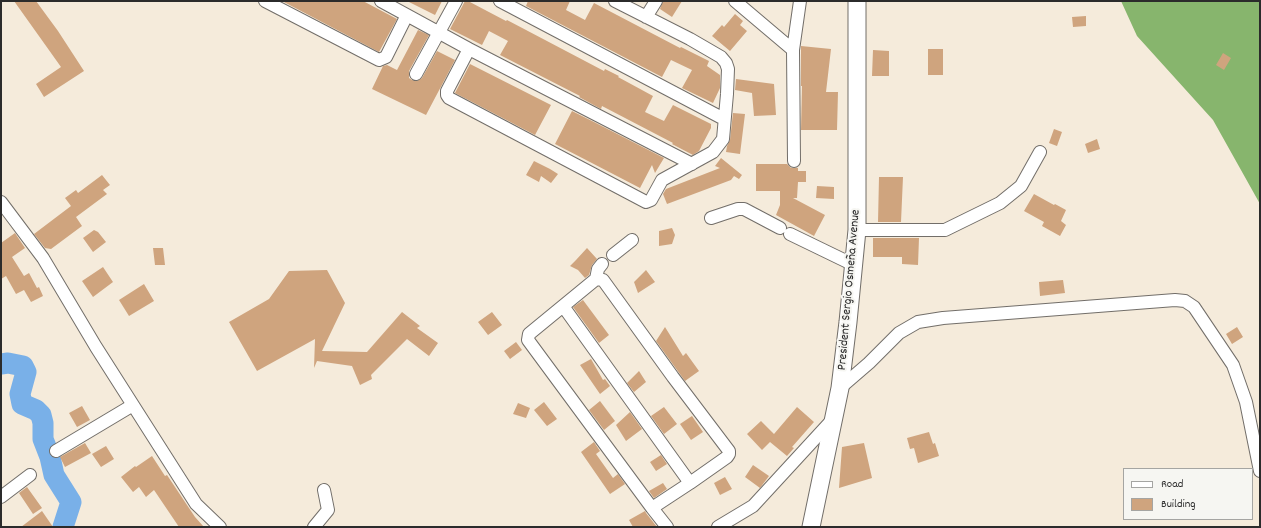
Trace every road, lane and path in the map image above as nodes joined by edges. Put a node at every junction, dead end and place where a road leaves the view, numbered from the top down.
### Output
1 (264, 1) edge
2 (381, 1) edge
3 (456, 1) edge
4 (500, 1) edge
5 (615, 1) edge
6 (656, 1) edge
7 (735, 1) edge
8 (800, 1) edge
9 (857, 1) edge
10 (407, 15) junction
11 (646, 17) junction
12 (439, 32) junction
13 (469, 49) junction
14 (793, 50) junction
15 (416, 74) dead end
16 (724, 119) junction
17 (1040, 152) dead end
18 (794, 161) dead end
19 (692, 164) junction
20 (1, 202) edge
21 (711, 218) dead end
22 (857, 230) junction
23 (632, 240) dead end
24 (613, 255) dead end
25 (602, 264) dead end
26 (854, 265) junction
27 (596, 279) junction
28 (563, 306) junction
29 (840, 388) junction
30 (133, 405) junction
31 (835, 416) junction
32 (56, 451) dead end
33 (1260, 471) edge
34 (30, 474) dead end
35 (690, 483) junction
36 (324, 490) dead end
37 (1, 497) edge
38 (652, 508) junction
39 (220, 527) edge
40 (314, 527) edge
41 (667, 527) edge
42 (718, 527) edge
43 (811, 527) edge

1 - 10 street
2 - 10 street
3 - 12 street
4 - 16 street
5 - 11 street
6 - 11 street
7 - 14 street
8 - 14 street
9 - 22 main road, President Sergio Osmeña Avenue
10 - 12 street
11 - 16 street
12 - 13 street
12 - 15 street
13 - 19 street
13 - 19 street
14 - 18 street
16 - 19 street
17 - 22 street
20 - 30 street
21 - 26 street
22 - 26 main road, President Sergio Osmeña Avenue
23 - 24 street
25 - 27 street
26 - 29 main road, President Sergio Osmeña Avenue
27 - 28 street
27 - 35 street
28 - 35 street
28 - 38 street
29 - 31 main road, President Sergio Osmeña Avenue
29 - 33 street
30 - 32 street
30 - 39 street
31 - 42 street
31 - 43 main road, President Sergio Osmeña Avenue
34 - 37 street
35 - 38 street
36 - 40 street
38 - 41 street

